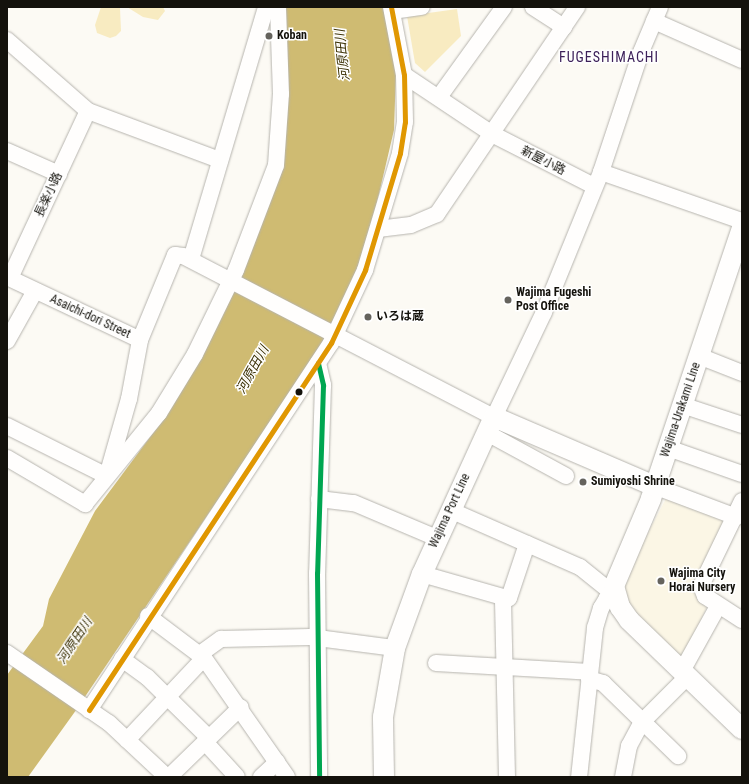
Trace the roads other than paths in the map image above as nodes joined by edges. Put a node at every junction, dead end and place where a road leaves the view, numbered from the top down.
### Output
1 (266, 7) edge
2 (278, 7) edge
3 (422, 7) edge
4 (504, 7) edge
5 (533, 7) edge
6 (577, 7) edge
7 (391, 9) edge
8 (657, 14) edge
9 (564, 27) junction
10 (7, 40) edge
11 (742, 60) edge
12 (404, 75) junction
13 (439, 97) junction
14 (88, 112) junction
15 (492, 134) junction
16 (7, 151) edge
17 (220, 160) junction
18 (601, 172) junction
19 (59, 174) junction
20 (594, 186) junction
21 (742, 221) edge
22 (742, 228) edge
23 (378, 229) junction
24 (190, 259) junction
25 (9, 278) edge
26 (232, 281) junction
27 (35, 291) junction
28 (333, 333) junction
29 (140, 340) junction
30 (7, 341) edge
31 (699, 356) junction
32 (318, 363) junction
33 (742, 373) edge
34 (682, 405) junction
35 (491, 425) junction
36 (742, 425) edge
37 (7, 426) edge
38 (668, 448) junction
39 (7, 458) edge
40 (742, 474) edge
41 (107, 476) junction
42 (566, 476) dead end
43 (654, 486) junction
44 (319, 499) junction
45 (742, 501) edge
46 (450, 510) junction
47 (736, 517) junction
48 (437, 538) junction
49 (527, 544) junction
50 (422, 574) junction
51 (615, 595) junction
52 (503, 597) junction
53 (718, 606) junction
54 (148, 616) junction
55 (742, 620) edge
56 (317, 640) junction
57 (395, 648) junction
58 (7, 653) edge
59 (202, 656) junction
60 (122, 659) junction
61 (436, 663) dead end
62 (503, 667) junction
63 (684, 674) junction
64 (589, 676) junction
65 (168, 696) junction
66 (85, 707) junction
67 (241, 707) junction
68 (642, 722) junction
69 (742, 729) edge
70 (127, 740) junction
71 (207, 740) junction
72 (678, 756) dead end
73 (277, 762) junction
74 (168, 777) edge
75 (237, 777) edge
76 (262, 777) edge
77 (287, 777) edge
78 (319, 777) edge
79 (384, 777) edge
80 (507, 777) edge
81 (579, 777) edge
82 (623, 777) edge

1 - 17 street
2 - 26 street
3 - 7 street
4 - 13 street
5 - 9 street
6 - 9 street
7 - 12 street
8 - 11 street
8 - 18 street
9 - 15 street
10 - 14 street
12 - 13 street, 新屋小路
12 - 23 street
13 - 15 street, 新屋小路
14 - 17 street
14 - 19 street, 長楽小路
15 - 20 street, 新屋小路
15 - 23 street
16 - 19 street
17 - 24 street
18 - 20 street
18 - 21 street
19 - 25 street, 長楽小路
20 - 35 street
22 - 31 main road, Wajima-Urakami Line
23 - 28 street
24 - 26 street
24 - 29 street, Asaichi-dori Street
25 - 27 street, Asaichi-dori Street
26 - 28 street
26 - 41 street
27 - 29 street, Asaichi-dori Street
27 - 30 street
28 - 32 street
28 - 35 street
29 - 41 street
31 - 33 street
31 - 34 main road, Wajima-Urakami Line
32 - 44 street
32 - 54 street
34 - 36 street
34 - 38 main road, Wajima-Urakami Line
35 - 42 street
35 - 43 main road
35 - 46 main road, Wajima Port Line
37 - 41 street
38 - 40 street
38 - 43 main road, Wajima-Urakami Line
39 - 41 street
43 - 47 street
43 - 51 main road, Wajima-Urakami Line
44 - 48 street
44 - 56 street
45 - 47 street
46 - 48 main road, Wajima Port Line
46 - 49 street
47 - 53 street
48 - 50 main road, Wajima Port Line
49 - 51 street
49 - 52 street
50 - 52 street
50 - 57 main road, Wajima Port Line
51 - 63 main road, Wajima-Urakami Line
51 - 64 street
52 - 62 street
53 - 55 street
53 - 63 street
54 - 59 street
54 - 60 street
56 - 57 street
56 - 59 street
56 - 78 street
57 - 79 main road, Wajima Port Line
58 - 66 street
59 - 65 street
59 - 67 street
60 - 65 street
60 - 66 street
61 - 62 street
62 - 64 street
62 - 80 street
63 - 68 street
63 - 69 main road, Wajima-Urakami Line
64 - 68 street
64 - 81 street
65 - 70 street
65 - 71 street
66 - 70 street
67 - 71 street
67 - 73 street
68 - 72 street
68 - 82 street
70 - 74 street
71 - 74 street
71 - 75 street
73 - 76 street
73 - 77 street

